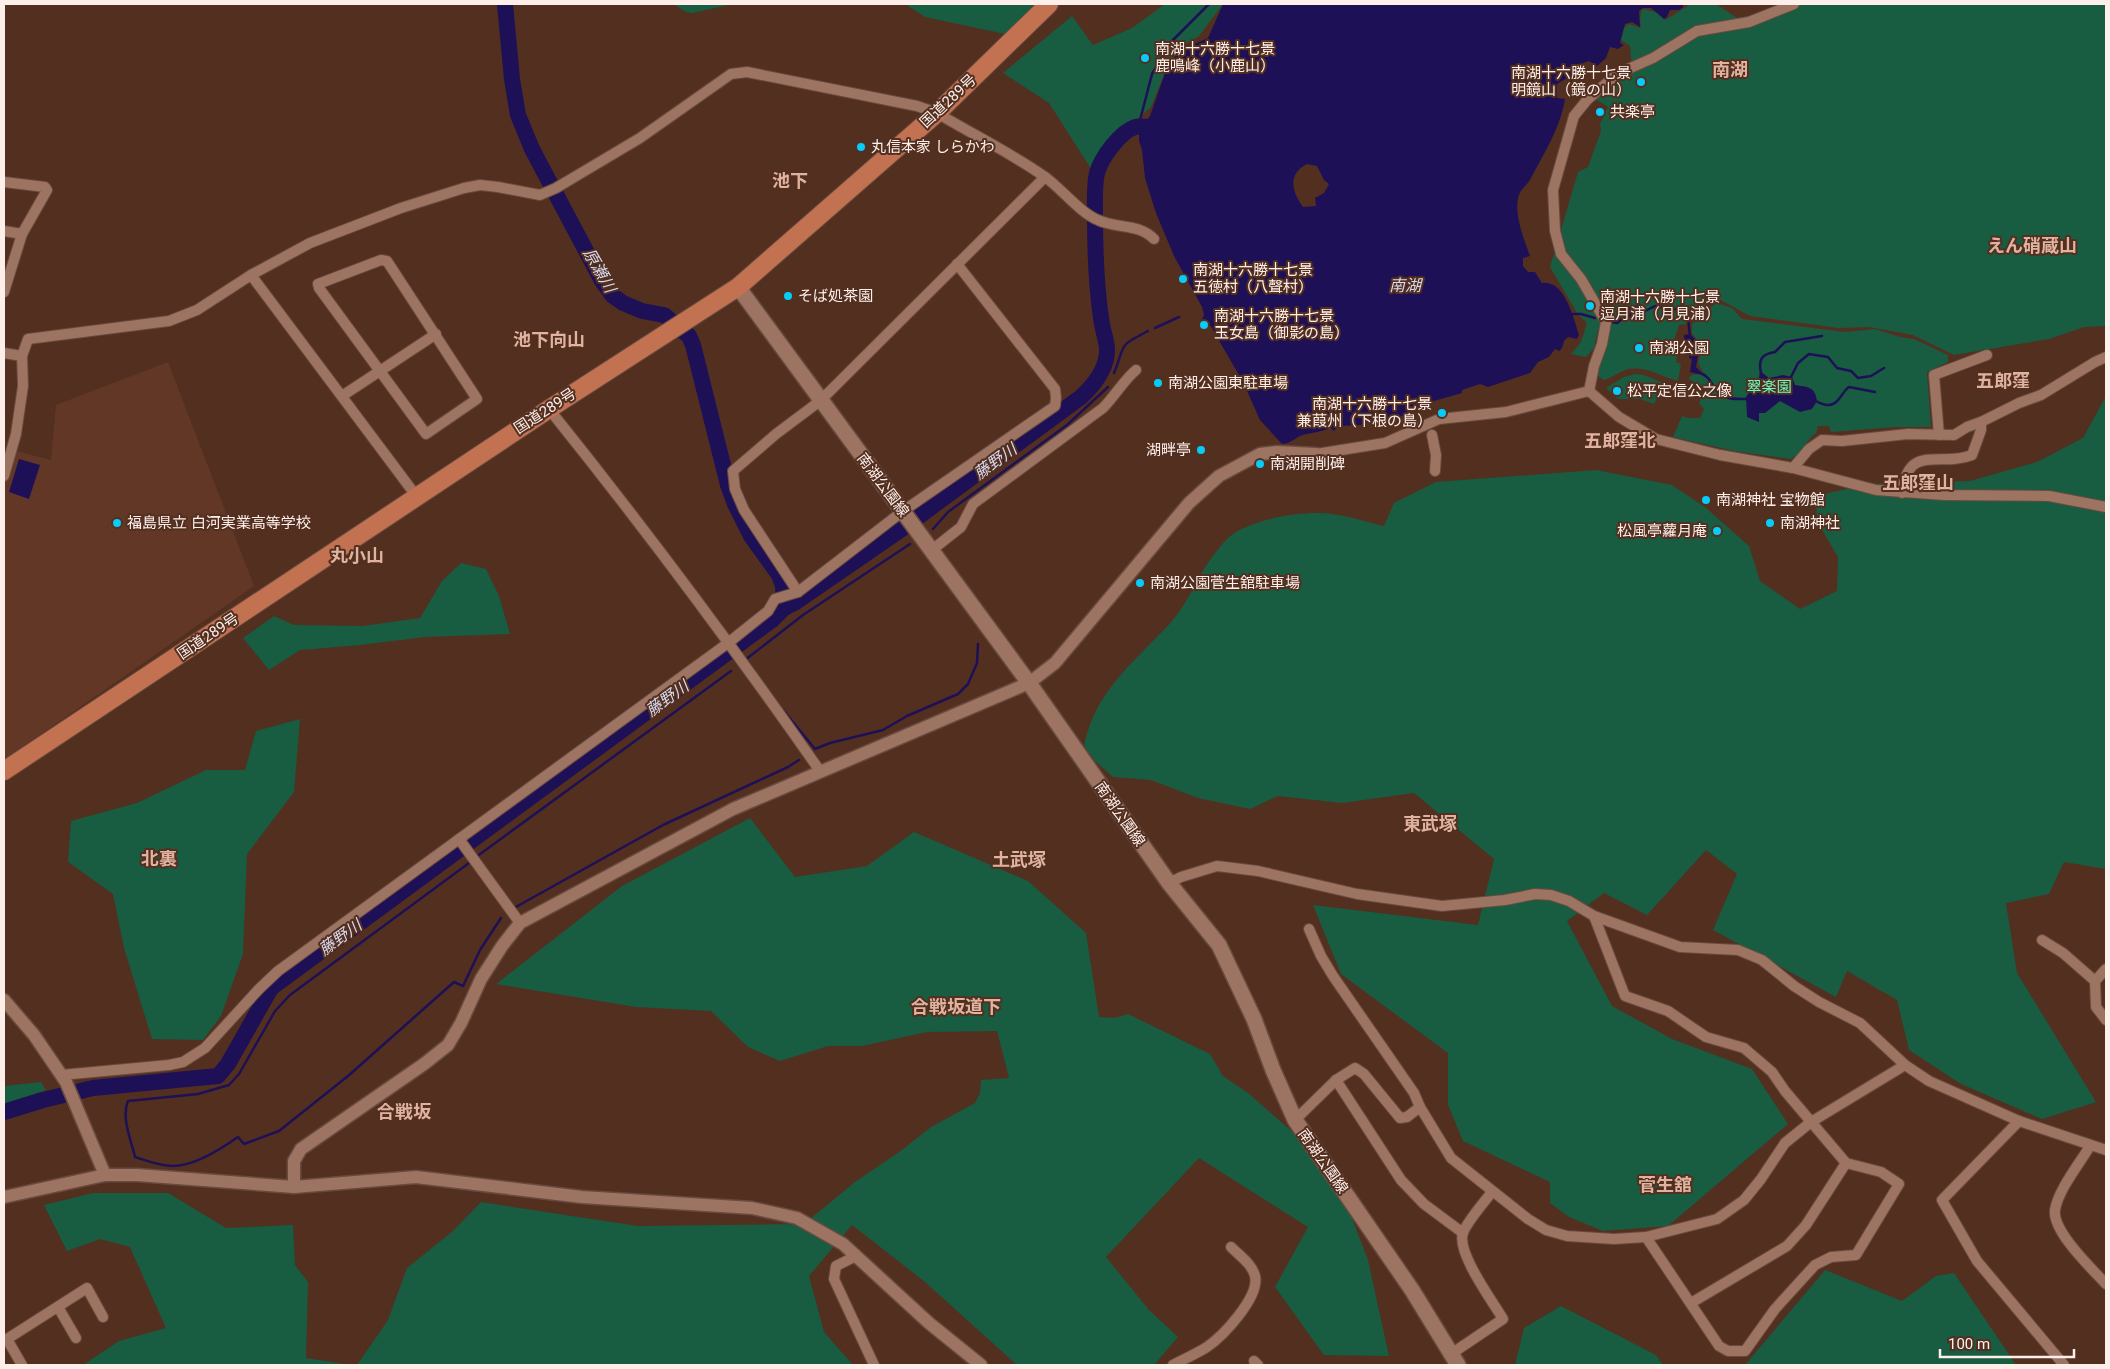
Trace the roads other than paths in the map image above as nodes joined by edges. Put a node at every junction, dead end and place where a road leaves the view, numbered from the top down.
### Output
1 (1049, 4) edge
2 (1794, 4) edge
3 (937, 113) junction
4 (1045, 177) junction
5 (4, 182) edge
6 (4, 231) edge
7 (22, 234) junction
8 (1154, 239) dead end
9 (957, 264) junction
10 (251, 275) junction
11 (738, 287) junction
12 (4, 292) edge
13 (436, 334) junction
14 (4, 353) edge
15 (22, 356) junction
16 (1987, 356) dead end
17 (2106, 357) edge
18 (1136, 370) dead end
19 (381, 372) junction
20 (1588, 392) junction
21 (342, 396) junction
22 (820, 401) junction
23 (549, 408) junction
24 (1980, 422) junction
25 (1432, 435) dead end
26 (1938, 435) junction
27 (1316, 454) joint
28 (1793, 468) junction
29 (1434, 470) dead end
30 (4, 476) edge
31 (1902, 493) junction
32 (417, 497) junction
33 (2106, 507) edge
34 (903, 511) junction
35 (932, 550) junction
36 (793, 595) junction
37 (728, 643) junction
38 (1030, 683) junction
39 (820, 771) junction
40 (4, 772) edge
41 (459, 839) junction
42 (1169, 883) junction
43 (1594, 916) junction
44 (520, 923) junction
45 (1309, 929) dead end
46 (2042, 940) dead end
47 (2106, 969) edge
48 (2095, 981) junction
49 (4, 1000) edge
50 (2106, 1020) edge
51 (1905, 1065) junction
52 (64, 1079) junction
53 (1336, 1080) junction
54 (1420, 1108) junction
55 (1295, 1120) junction
56 (2019, 1121) junction
57 (1812, 1122) junction
58 (2090, 1146) junction
59 (2106, 1150) edge
60 (1846, 1163) junction
61 (105, 1175) junction
62 (294, 1187) junction
63 (1492, 1192) junction
64 (4, 1197) edge
65 (1463, 1233) junction
66 (1646, 1237) junction
67 (1231, 1248) dead end
68 (856, 1256) junction
69 (2106, 1284) edge
70 (1691, 1303) junction
71 (58, 1307) junction
72 (103, 1317) dead end
73 (76, 1338) dead end
74 (6, 1340) edge
75 (1455, 1360) edge
76 (22, 1365) edge
77 (874, 1365) edge
78 (981, 1365) edge
79 (1173, 1365) edge
80 (2064, 1365) edge

1 - 3 highway, 国道289号
2 - 20 street
3 - 4 street
3 - 10 street
3 - 11 highway, 国道289号
4 - 8 street
4 - 9 street
5 - 7 street
6 - 7 street
7 - 12 street
9 - 22 street
9 - 34 street
10 - 15 street
10 - 21 street
11 - 22 main road, 南湖公園線
11 - 23 highway, 国道289号
13 - 19 street
13 - 19 street
13 - 19 street
14 - 15 street
15 - 30 street
16 - 26 street
17 - 24 street
18 - 35 street
19 - 21 street
20 - 27 street
20 - 28 street
21 - 32 street
22 - 34 main road, 南湖公園線
22 - 36 street
23 - 32 highway, 国道289号
23 - 37 street
24 - 26 street
24 - 31 street
25 - 29 street
26 - 28 street
27 - 38 street
28 - 31 street
31 - 33 street
32 - 40 highway, 国道289号
34 - 35 main road, 南湖公園線
34 - 36 street
35 - 38 main road, 南湖公園線
36 - 37 street
37 - 39 street
37 - 41 street
38 - 39 street
38 - 42 main road, 南湖公園線
39 - 44 street
41 - 44 street
41 - 52 street
42 - 43 street
42 - 55 main road, 南湖公園線
43 - 51 street
43 - 57 street
44 - 62 street
45 - 54 street
46 - 48 street
47 - 48 street
48 - 50 street
49 - 52 street
51 - 56 street
51 - 57 street
52 - 61 street
53 - 54 street
53 - 55 street
53 - 65 street
54 - 63 street
55 - 75 main road, 南湖公園線
56 - 58 street
56 - 80 street
57 - 60 street
57 - 66 street
58 - 59 street
58 - 69 street
60 - 70 street
60 - 70 street
61 - 62 street
61 - 64 street
62 - 68 street
63 - 65 street
63 - 66 street
65 - 75 street
66 - 70 street
67 - 79 street
68 - 77 street
68 - 78 street
71 - 72 street
71 - 73 street
71 - 74 street
74 - 76 street

